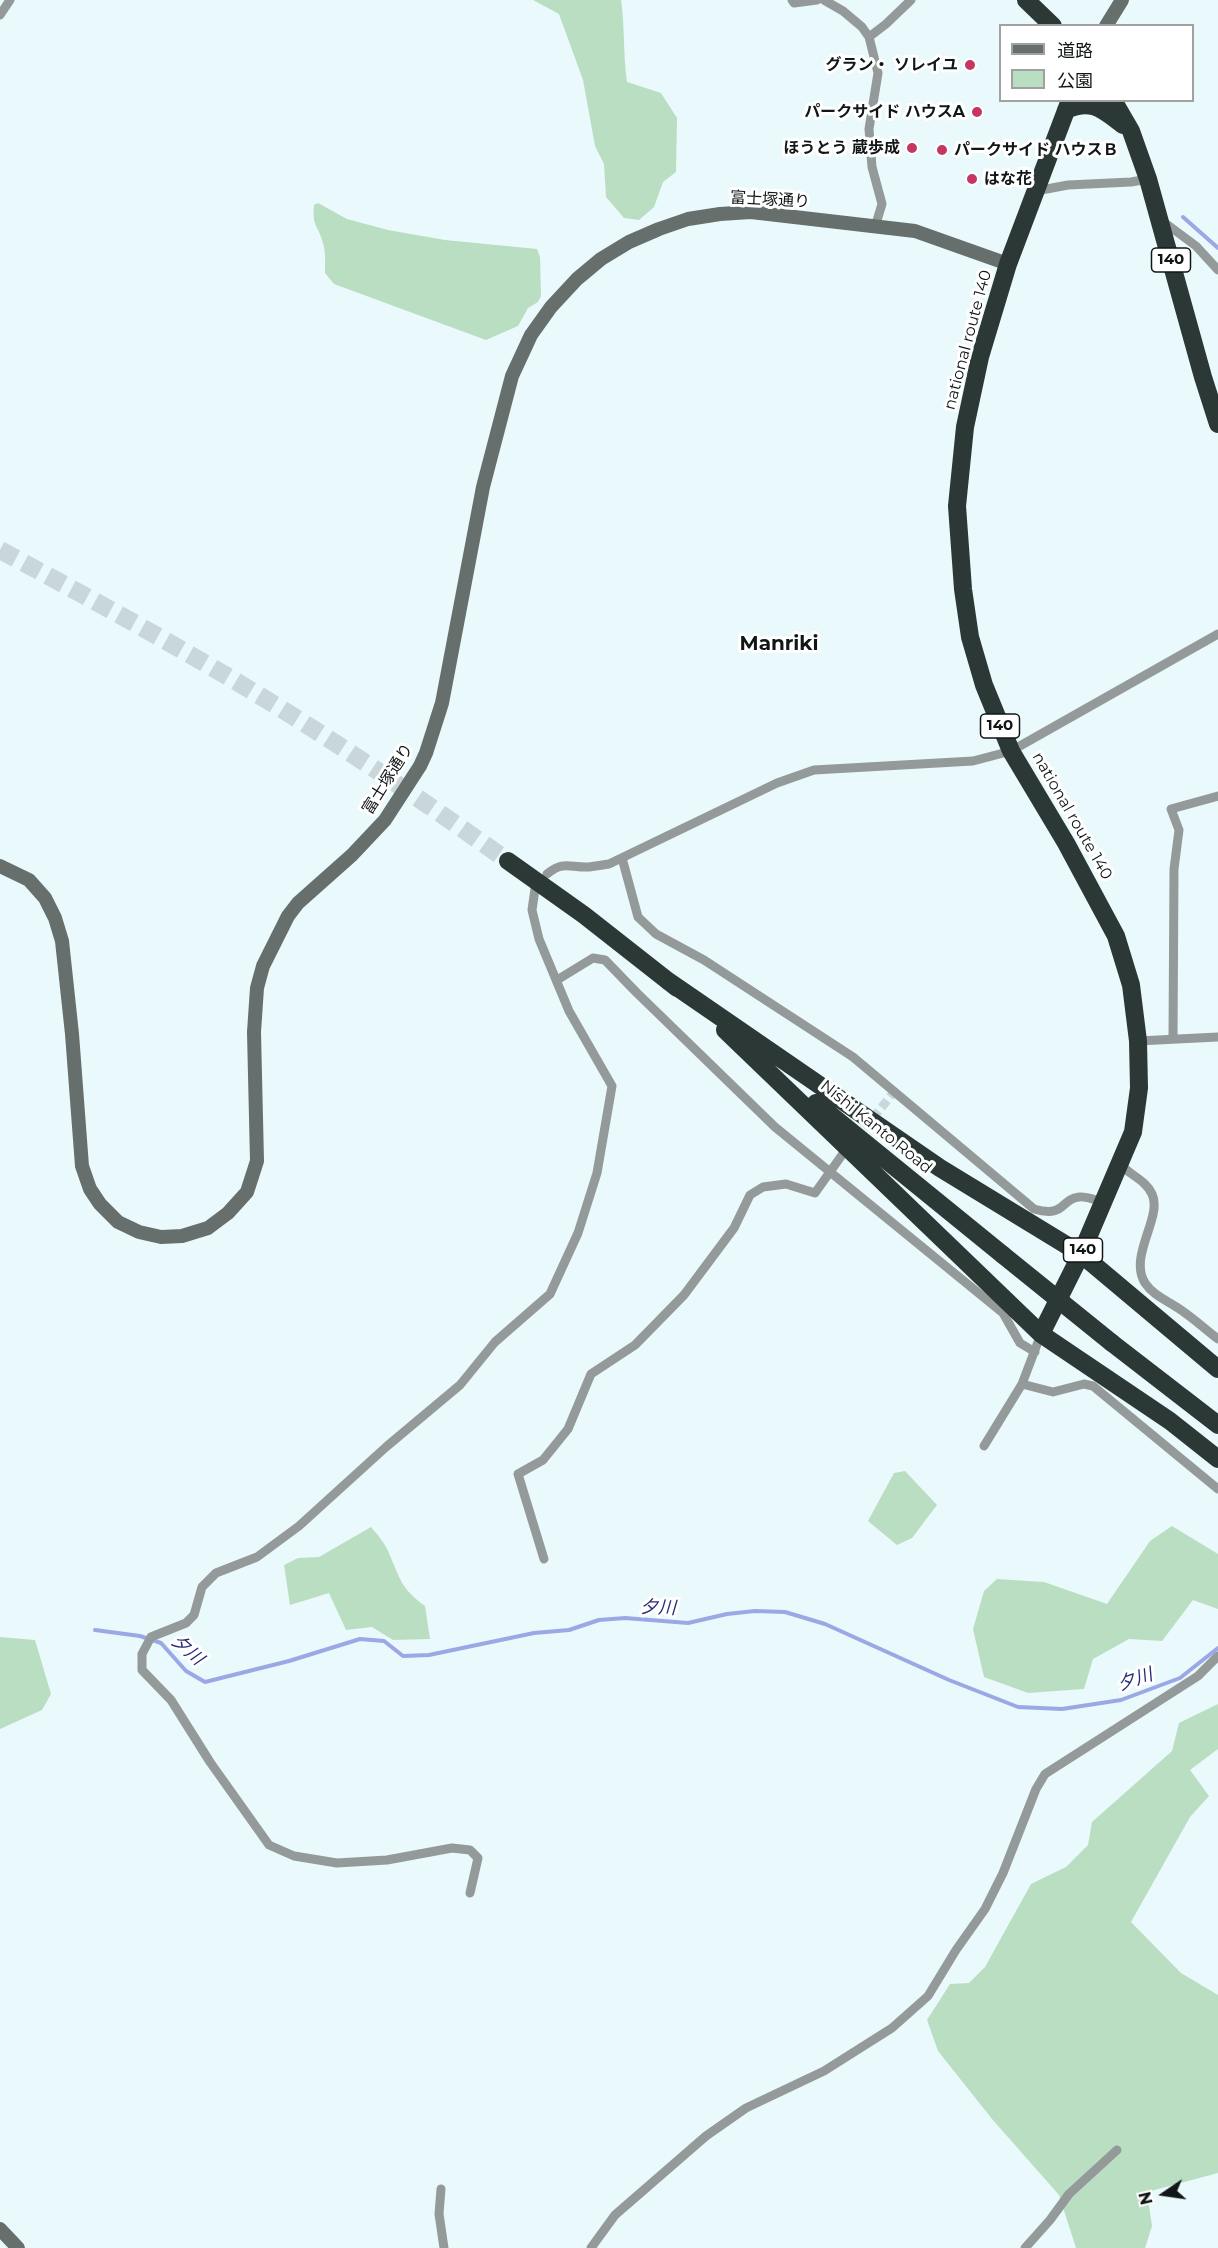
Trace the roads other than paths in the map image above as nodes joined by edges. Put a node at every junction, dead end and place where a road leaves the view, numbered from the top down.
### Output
1 (10, 0) edge
2 (792, 0) edge
3 (817, 0) edge
4 (824, 0) edge
5 (911, 0) edge
6 (1026, 0) edge
7 (1122, 0) edge
8 (0, 15) edge
9 (1054, 24) edge
10 (1107, 24) edge
11 (869, 37) junction
12 (1114, 102) edge
13 (1068, 105) edge
14 (1131, 131) junction
15 (1148, 179) junction
16 (1036, 191) junction
17 (1160, 219) junction
18 (874, 227) junction
19 (1008, 264) junction
20 (1218, 270) edge
21 (1218, 424) edge
22 (1218, 634) edge
23 (1011, 751) junction
24 (1218, 796) edge
25 (622, 858) junction
26 (508, 861) tunnel mouth
27 (0, 867) edge
28 (547, 874) dead end
29 (534, 889) dead end
30 (557, 980) junction
31 (668, 981) junction
32 (723, 1029) junction
33 (1218, 1037) edge
34 (1173, 1038) junction
35 (1138, 1041) junction
36 (842, 1155) dead end
37 (1119, 1163) junction
38 (829, 1172) junction
39 (1102, 1202) junction
40 (1081, 1254) junction
41 (1041, 1334) junction
42 (1218, 1339) edge
43 (1035, 1352) junction
44 (1218, 1370) edge
45 (1022, 1384) junction
46 (1218, 1425) edge
47 (984, 1446) dead end
48 (1218, 1458) edge
49 (1218, 1489) edge
50 (544, 1559) dead end
51 (1218, 1656) edge
52 (470, 1893) dead end
53 (1117, 2150) dead end
54 (441, 2189) dead end
55 (0, 2229) edge
56 (18, 2248) edge
57 (444, 2248) edge
58 (591, 2248) edge
59 (1025, 2248) edge

1 - 8 street
2 - 3 street
4 - 11 street
5 - 11 street
6 - 9 highway
7 - 10 street
11 - 18 street
12 - 14 highway, 140
13 - 14 highway
13 - 16 highway, national route 140 / 140
14 - 15 highway, 140
15 - 16 street
15 - 17 highway, 140
16 - 19 highway, national route 140 / 140
17 - 20 street
17 - 21 highway, 140
18 - 19 street, 富士塚通り
18 - 27 street, 富士塚通り
19 - 23 highway, national route 140 / 140
22 - 23 street
23 - 25 street
23 - 35 highway, national route 140 / 140
24 - 34 street
25 - 28 street
25 - 39 street
26 - 31 highway, Nishi Kanto Road
29 - 30 street
30 - 38 street
30 - 52 street
31 - 32 highway, Nishi Kanto Road
31 - 40 highway
32 - 41 highway
32 - 46 highway, Nishi Kanto Road, bridge
33 - 34 street
34 - 35 street
35 - 37 highway, national route 140 / 140
36 - 38 street
37 - 39 highway, national route 140 / 140
37 - 42 street
38 - 43 street
38 - 50 street
39 - 40 highway, national route 140 / 140
40 - 41 highway, national route 140 / 140
40 - 44 highway
41 - 43 street
41 - 48 highway
43 - 45 street
45 - 47 street
45 - 49 street
51 - 58 street
53 - 59 street
54 - 57 street
55 - 56 street

